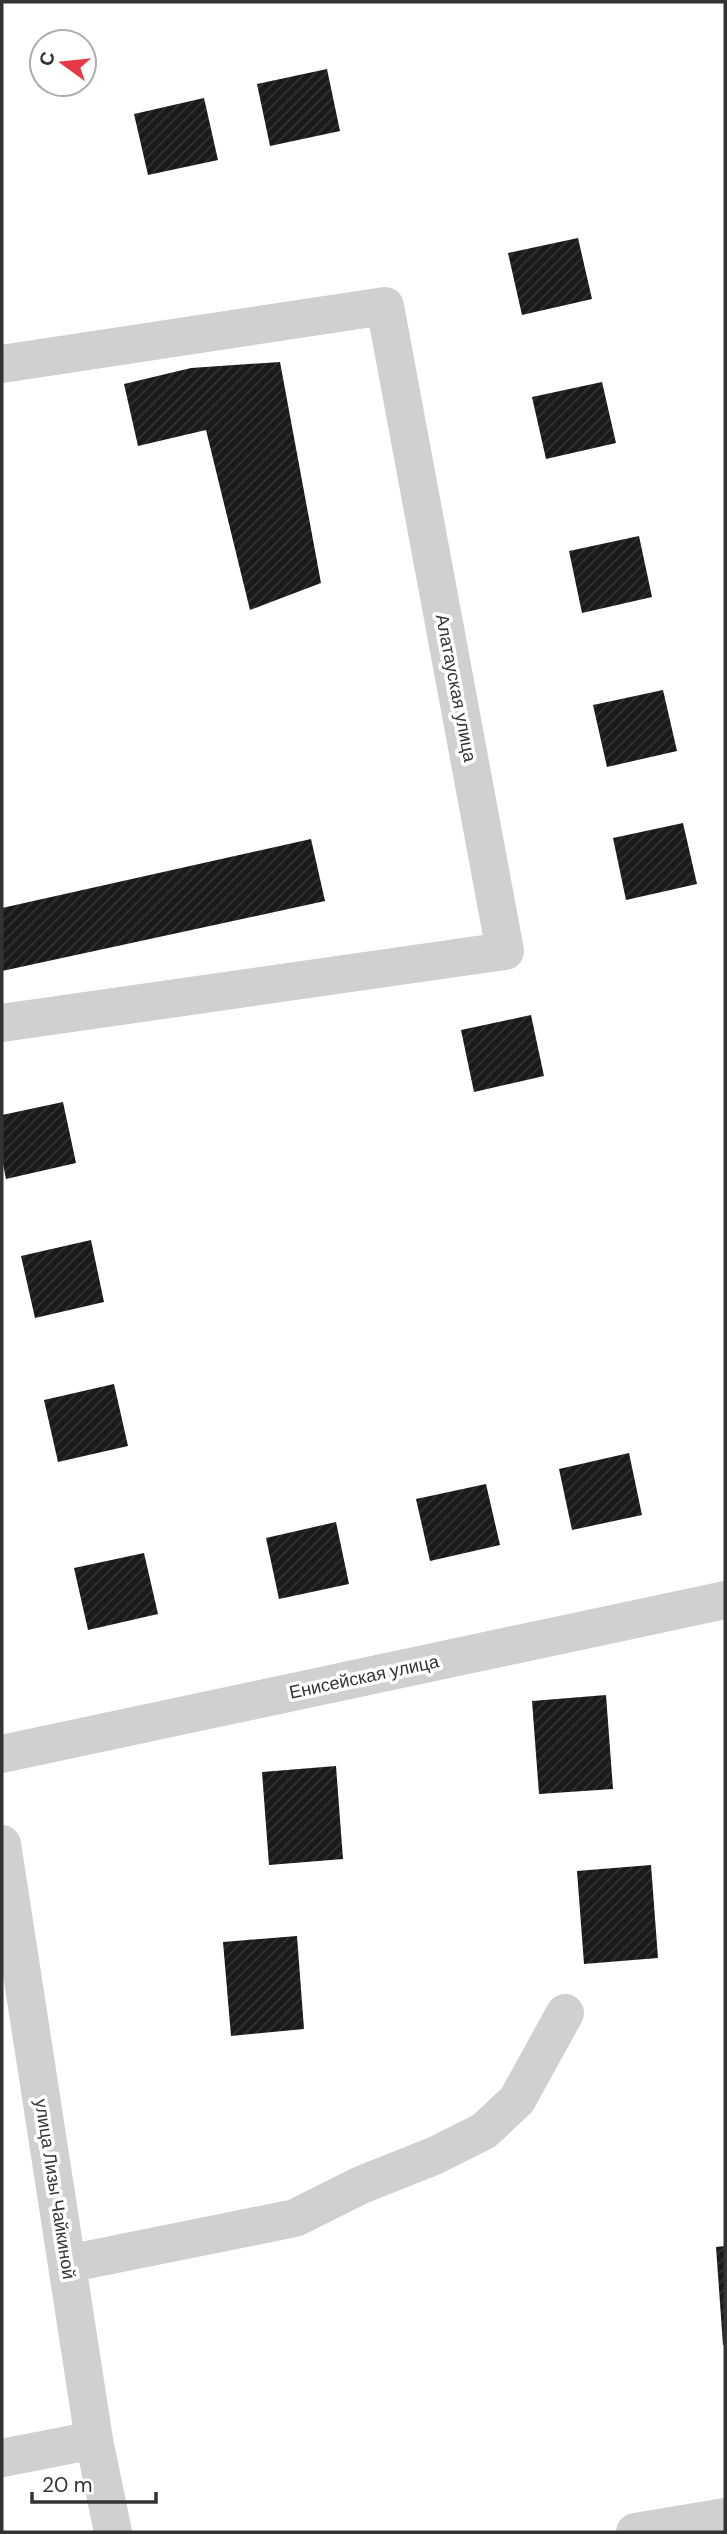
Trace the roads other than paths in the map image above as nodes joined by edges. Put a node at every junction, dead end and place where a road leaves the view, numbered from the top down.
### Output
1 (2, 364) edge
2 (2, 1023) edge
3 (725, 1600) edge
4 (2, 1754) edge
5 (2, 1844) edge
6 (565, 2014) dead end
7 (67, 2264) junction
8 (94, 2440) junction
9 (2, 2458) edge
10 (725, 2517) edge
11 (113, 2532) edge
12 (635, 2532) edge

1 - 2 street, Алатауская улица
3 - 4 street, Енисейская улица
5 - 7 street, улица Лизы Чайкиной
6 - 7 street
7 - 8 street, улица Лизы Чайкиной
8 - 9 street
8 - 11 street, улица Лизы Чайкиной
10 - 12 street

